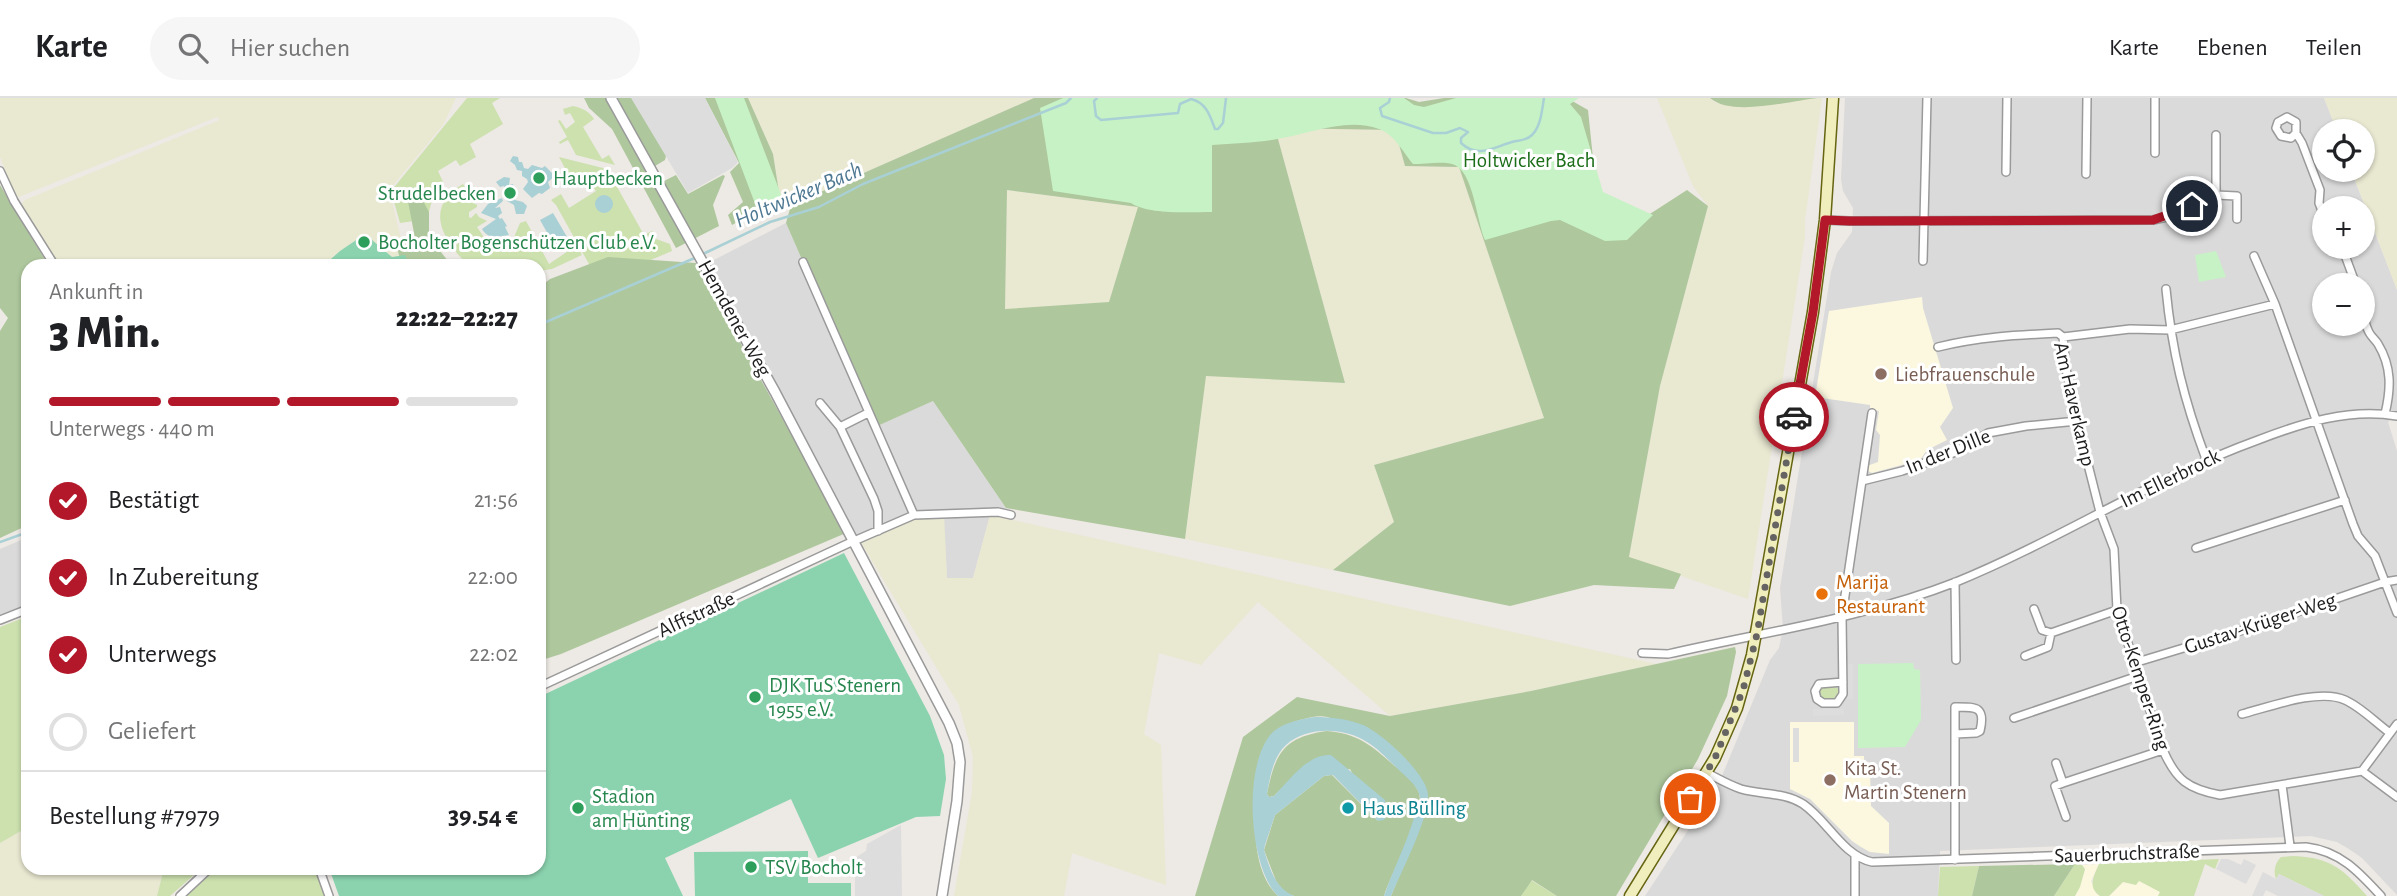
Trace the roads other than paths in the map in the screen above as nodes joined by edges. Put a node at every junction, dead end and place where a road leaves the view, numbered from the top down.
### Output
1 (611, 98) edge
2 (1833, 98) edge
3 (1927, 98) edge
4 (2007, 98) edge
5 (2087, 98) edge
6 (2155, 98) edge
7 (2296, 133) dead end
8 (2216, 135) dead end
9 (2155, 153) dead end
10 (0, 171) edge
11 (2006, 172) dead end
12 (2086, 174) dead end
13 (2216, 195) junction
14 (2320, 196) edge
15 (2237, 219) dead end
16 (1825, 220) junction
17 (1925, 221) junction
18 (2254, 256) dead end
19 (50, 259) edge
20 (1923, 261) dead end
21 (803, 262) dead end
22 (2166, 289) dead end
23 (2275, 304) junction
24 (2170, 330) junction
25 (2371, 336) edge
26 (2063, 337) junction
27 (1938, 347) dead end
28 (820, 403) dead end
29 (868, 413) junction
30 (1872, 413) dead end
31 (2385, 414) junction
32 (2397, 416) edge
33 (2318, 420) junction
34 (2077, 421) junction
35 (840, 427) junction
36 (2206, 459) junction
37 (1861, 481) junction
38 (2345, 500) junction
39 (2100, 512) junction
40 (914, 514) junction
41 (1011, 515) dead end
42 (878, 531) junction
43 (853, 542) junction
44 (2196, 548) dead end
45 (2397, 580) edge
46 (1955, 582) junction
47 (2385, 582) junction
48 (2034, 609) dead end
49 (2117, 610) junction
50 (21, 612) edge
51 (2397, 614) edge
52 (1842, 616) junction
53 (0, 620) edge
54 (1757, 634) junction
55 (2051, 634) junction
56 (1642, 653) dead end
57 (2025, 656) dead end
58 (1956, 660) dead end
59 (2134, 663) junction
60 (2138, 676) junction
61 (1843, 682) dead end
62 (546, 684) edge
63 (2242, 714) dead end
64 (2014, 718) dead end
65 (2397, 724) edge
66 (2390, 733) junction
67 (1955, 734) junction
68 (2164, 750) junction
69 (2056, 763) dead end
70 (2362, 771) junction
71 (1706, 772) junction
72 (2063, 783) junction
73 (2282, 785) junction
74 (2397, 797) edge
75 (2066, 817) dead end
76 (2290, 846) junction
77 (1855, 856) junction
78 (1955, 860) junction
79 (202, 875) edge
80 (322, 875) edge
81 (942, 895) edge
82 (180, 896) edge
83 (329, 896) edge
84 (1630, 896) edge
85 (1855, 896) edge
86 (2381, 896) edge

1 - 43 street, Hemdener Weg
2 - 16 main road
3 - 17 street
4 - 11 street
5 - 12 street
6 - 9 street
7 - 14 street
8 - 13 street
10 - 19 street
13 - 15 street
13 - 17 street
16 - 17 street
16 - 54 main road
17 - 20 street
18 - 23 street
21 - 29 street
22 - 24 street
23 - 24 street
23 - 33 street
24 - 26 street
24 - 36 street
25 - 31 street
26 - 27 street, Am Haverkamp
26 - 34 street, Am Haverkamp
28 - 35 street
29 - 35 street
29 - 40 street
30 - 37 street
31 - 32 street, Im Ellerbrock
31 - 33 street, Im Ellerbrock
33 - 36 street, Im Ellerbrock
33 - 38 street
34 - 37 street, In der Dille
34 - 39 street, Am Haverkamp
35 - 42 street
36 - 39 street, Im Ellerbrock
37 - 52 street
38 - 44 street
38 - 47 street
39 - 46 street, Im Ellerbrock
39 - 49 street, Otto-Kemper-Ring
40 - 41 street
40 - 42 street
42 - 43 street
43 - 62 street, Alffstraße
43 - 81 street, Hemdener Weg
45 - 47 street, Gustav-Krüger-Weg
46 - 52 street, Im Ellerbrock
46 - 58 street
47 - 51 street
47 - 59 street, Gustav-Krüger-Weg
48 - 55 street
49 - 55 street
49 - 59 street, Otto-Kemper-Ring
50 - 53 street
52 - 54 street, Im Ellerbrock
52 - 61 street
54 - 56 street, Im Ellerbrock
54 - 71 main road
55 - 57 street
59 - 60 street, Otto-Kemper-Ring
60 - 64 street
60 - 68 street, Otto-Kemper-Ring
63 - 66 street
65 - 66 street
66 - 70 street
67 - 67 street
67 - 78 street
68 - 72 street
68 - 73 street, Otto-Kemper-Ring
69 - 72 street
70 - 73 street, Otto-Kemper-Ring
70 - 74 street
71 - 77 street
71 - 84 main road
72 - 75 street
73 - 76 street
76 - 78 street, Sauerbruchstraße
76 - 86 street, Sauerbruchstraße
77 - 78 street, Sauerbruchstraße
77 - 85 street
79 - 82 street
80 - 83 street

